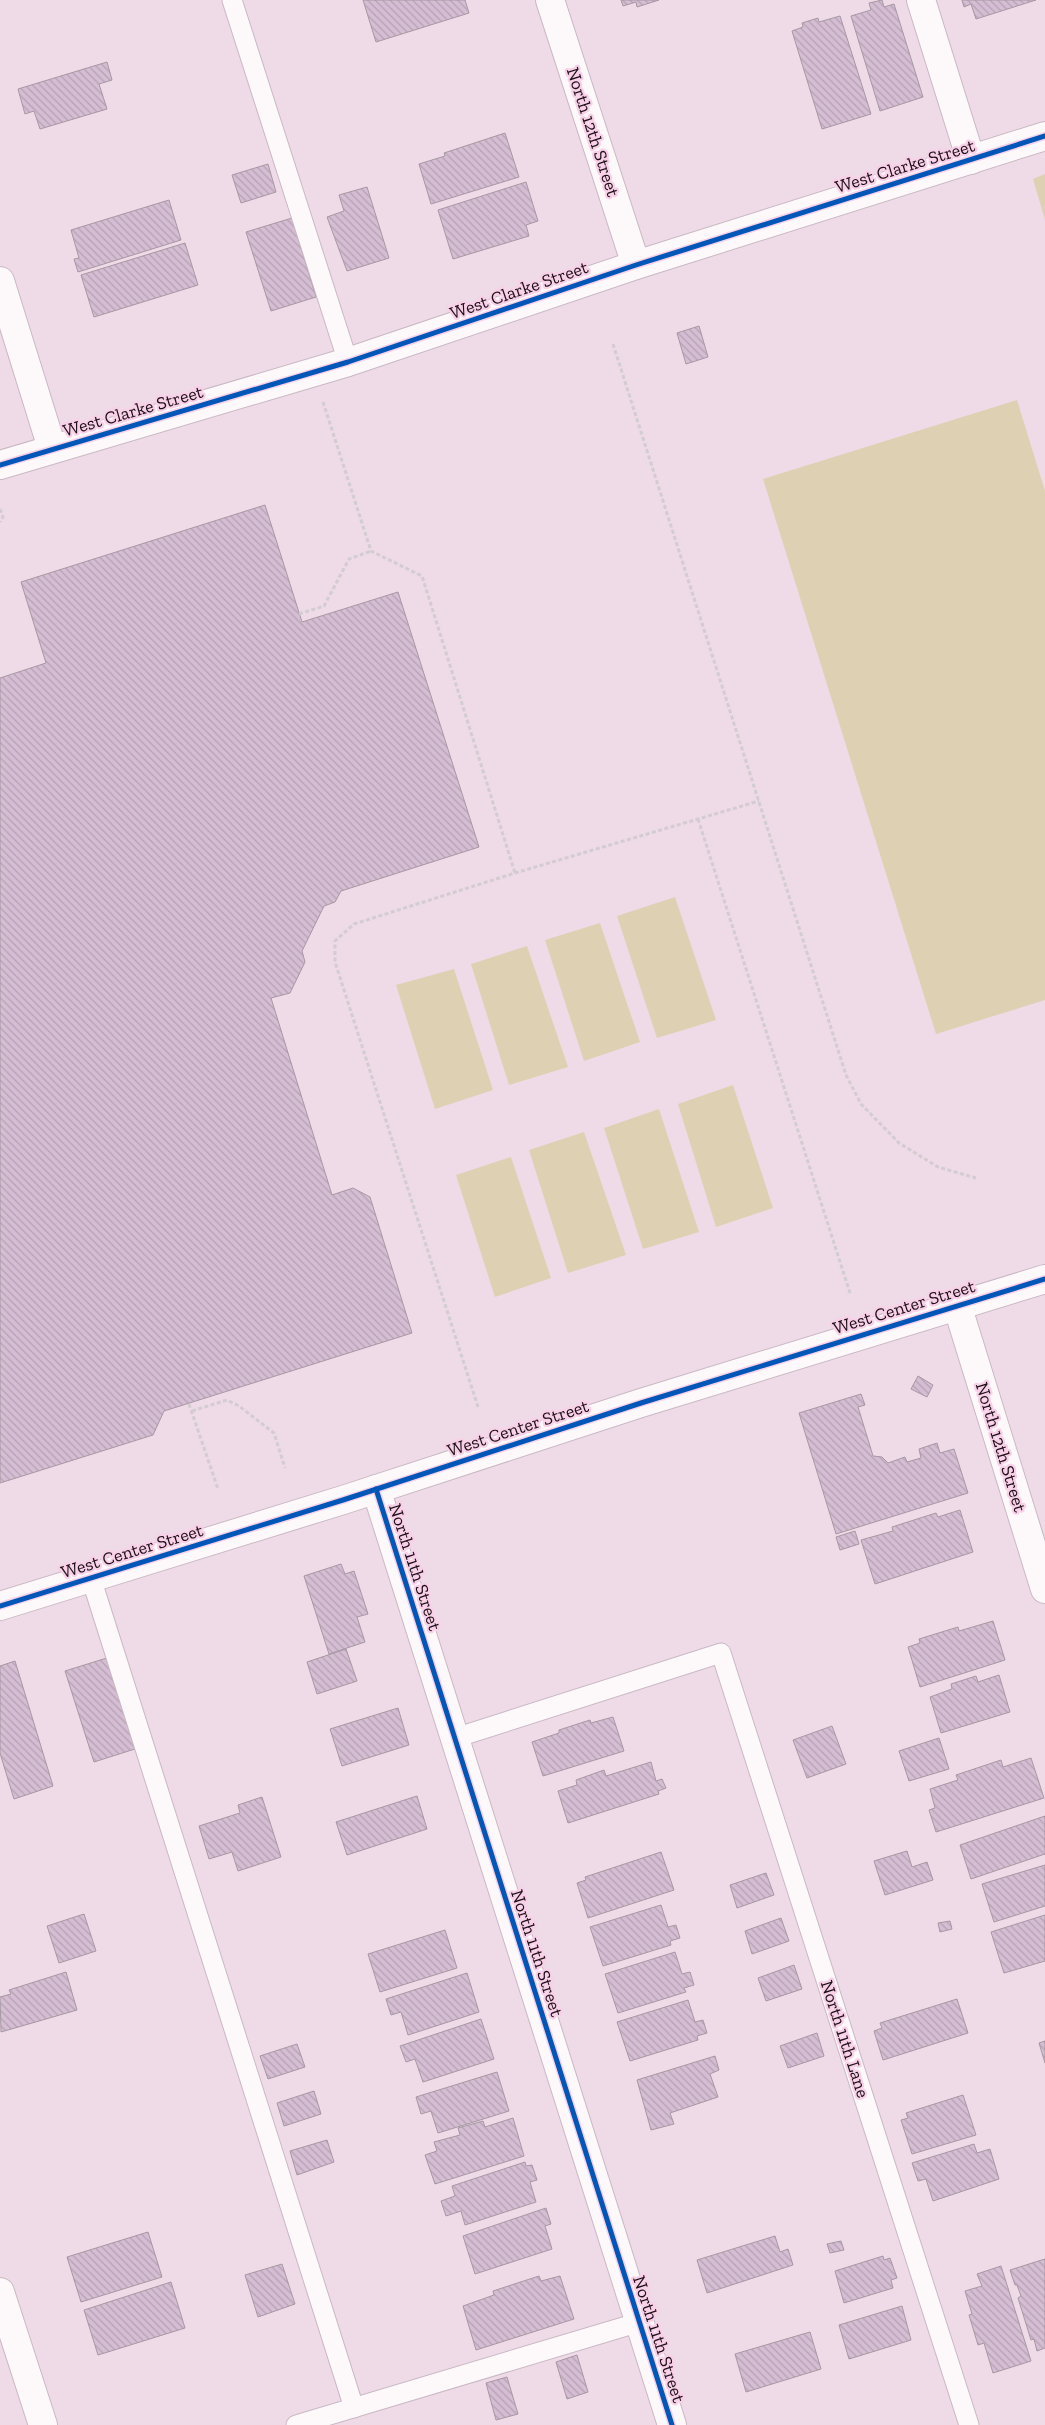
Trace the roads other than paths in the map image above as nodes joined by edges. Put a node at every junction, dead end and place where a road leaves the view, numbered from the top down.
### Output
1 (232, 0) edge
2 (550, 0) edge
3 (921, 0) edge
4 (1045, 136) edge
5 (971, 160) junction
6 (636, 264) junction
7 (0, 281) edge
8 (348, 362) junction
9 (52, 448) junction
10 (0, 464) edge
11 (1045, 1279) edge
12 (957, 1304) junction
13 (376, 1489) junction
14 (91, 1578) junction
15 (1045, 1589) edge
16 (0, 1606) edge
17 (454, 1738) junction
18 (0, 2292) edge
19 (640, 2322) junction
20 (354, 2408) junction
21 (43, 2425) edge
22 (296, 2425) edge
23 (672, 2425) edge
24 (969, 2425) edge

1 - 8 lane
2 - 6 street, North 12th Street
3 - 5 street
4 - 5 street, West Clarke Street
5 - 6 street, West Clarke Street
6 - 8 street, West Clarke Street
7 - 9 street
8 - 9 street, West Clarke Street
9 - 10 street, West Clarke Street
11 - 12 street, West Center Street
12 - 13 street, West Center Street
12 - 15 street, North 12th Street
13 - 14 street, West Center Street
13 - 17 street, North 11th Street
14 - 16 street, West Center Street
14 - 20 lane
17 - 19 street, North 11th Street
17 - 24 lane, North 11th Lane
18 - 21 street
19 - 20 lane
19 - 23 street, North 11th Street
20 - 22 lane

